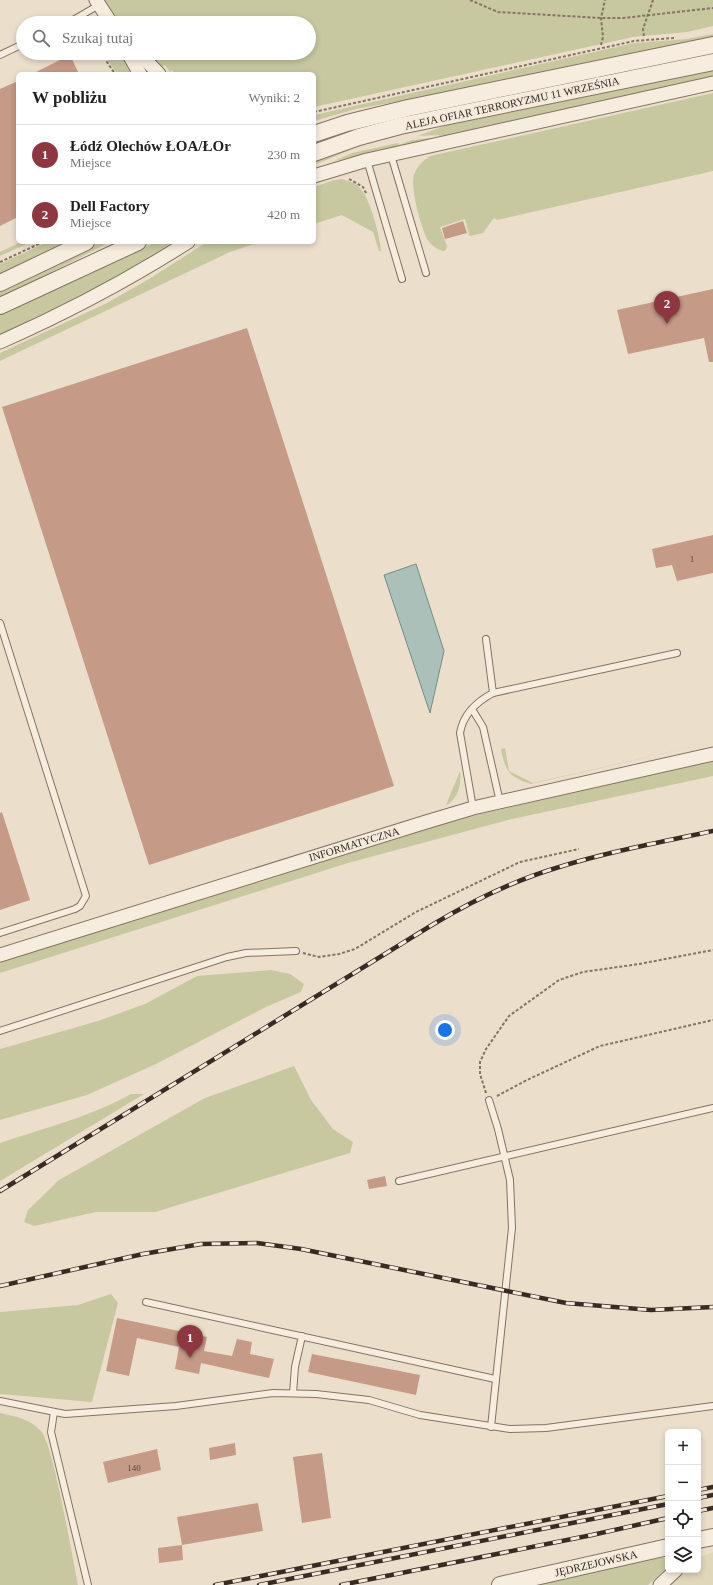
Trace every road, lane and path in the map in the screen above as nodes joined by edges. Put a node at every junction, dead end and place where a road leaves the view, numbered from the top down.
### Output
1 (470, 0) edge
2 (605, 0) edge
3 (653, 0) edge
4 (98, 2) edge
5 (713, 8) edge
6 (78, 16) edge
7 (107, 16) edge
8 (648, 16) junction
9 (601, 18) junction
10 (644, 36) dead end
11 (680, 37) dead end
12 (601, 45) dead end
13 (713, 45) edge
14 (16, 47) edge
15 (0, 55) edge
16 (106, 60) edge
17 (132, 60) edge
18 (146, 60) edge
19 (713, 62) edge
20 (114, 72) edge
21 (139, 72) edge
22 (157, 72) edge
23 (713, 83) edge
24 (316, 112) edge
25 (316, 133) edge
26 (316, 152) edge
27 (391, 155) junction
28 (367, 160) junction
29 (316, 175) edge
30 (346, 178) dead end
31 (367, 195) dead end
32 (38, 244) edge
33 (82, 244) edge
34 (134, 244) edge
35 (185, 244) edge
36 (0, 262) edge
37 (426, 273) dead end
38 (402, 279) dead end
39 (0, 283) edge
40 (0, 306) edge
41 (0, 342) edge
42 (0, 623) edge
43 (486, 639) dead end
44 (677, 653) dead end
45 (493, 693) junction
46 (472, 709) junction
47 (713, 754) edge
48 (500, 802) junction
49 (473, 808) junction
50 (579, 848) dead end
51 (0, 933) edge
52 (713, 950) edge
53 (296, 951) joint
54 (0, 956) edge
55 (713, 1020) edge
56 (0, 1030) edge
57 (489, 1100) junction
58 (713, 1108) edge
59 (504, 1156) junction
60 (399, 1181) dead end
61 (146, 1302) dead end
62 (302, 1336) junction
63 (495, 1379) junction
64 (293, 1393) junction
65 (0, 1401) edge
66 (713, 1406) edge
67 (54, 1412) junction
68 (491, 1427) junction
69 (713, 1537) edge
70 (701, 1539) edge
71 (665, 1548) edge
72 (673, 1573) edge
73 (88, 1585) edge
74 (500, 1585) edge
75 (660, 1585) edge

1 - 9 path
2 - 9 path
3 - 8 path
4 - 6 lane
4 - 7 street
5 - 8 path
8 - 9 path
8 - 10 path
9 - 12 path
11 - 24 path
13 - 25 street, ALEJA OFIAR TERRORYZMU 11 WRZEŚNIA
14 - 15 lane
16 - 20 path
17 - 21 street
18 - 22 street
19 - 26 street, ALEJA OFIAR TERRORYZMU 11 WRZEŚNIA
23 - 27 street
27 - 28 street
27 - 37 lane
28 - 29 street
28 - 38 lane
30 - 31 path
32 - 36 path
33 - 39 street
34 - 40 street
35 - 41 street
42 - 51 lane
43 - 45 lane
44 - 45 lane
45 - 46 lane
46 - 48 lane
46 - 49 lane
47 - 48 street, INFORMATYCZNA
48 - 49 street, INFORMATYCZNA
49 - 54 street, INFORMATYCZNA
50 - 53 path
52 - 57 path
53 - 56 lane
55 - 57 path
57 - 59 lane
58 - 59 lane
59 - 60 lane
59 - 63 lane
61 - 62 lane
62 - 63 lane
62 - 64 lane
63 - 68 lane
64 - 67 lane
64 - 68 lane
65 - 67 lane
66 - 68 lane
67 - 73 lane
69 - 70 street
71 - 74 street, JĘDRZEJOWSKA
72 - 75 street

